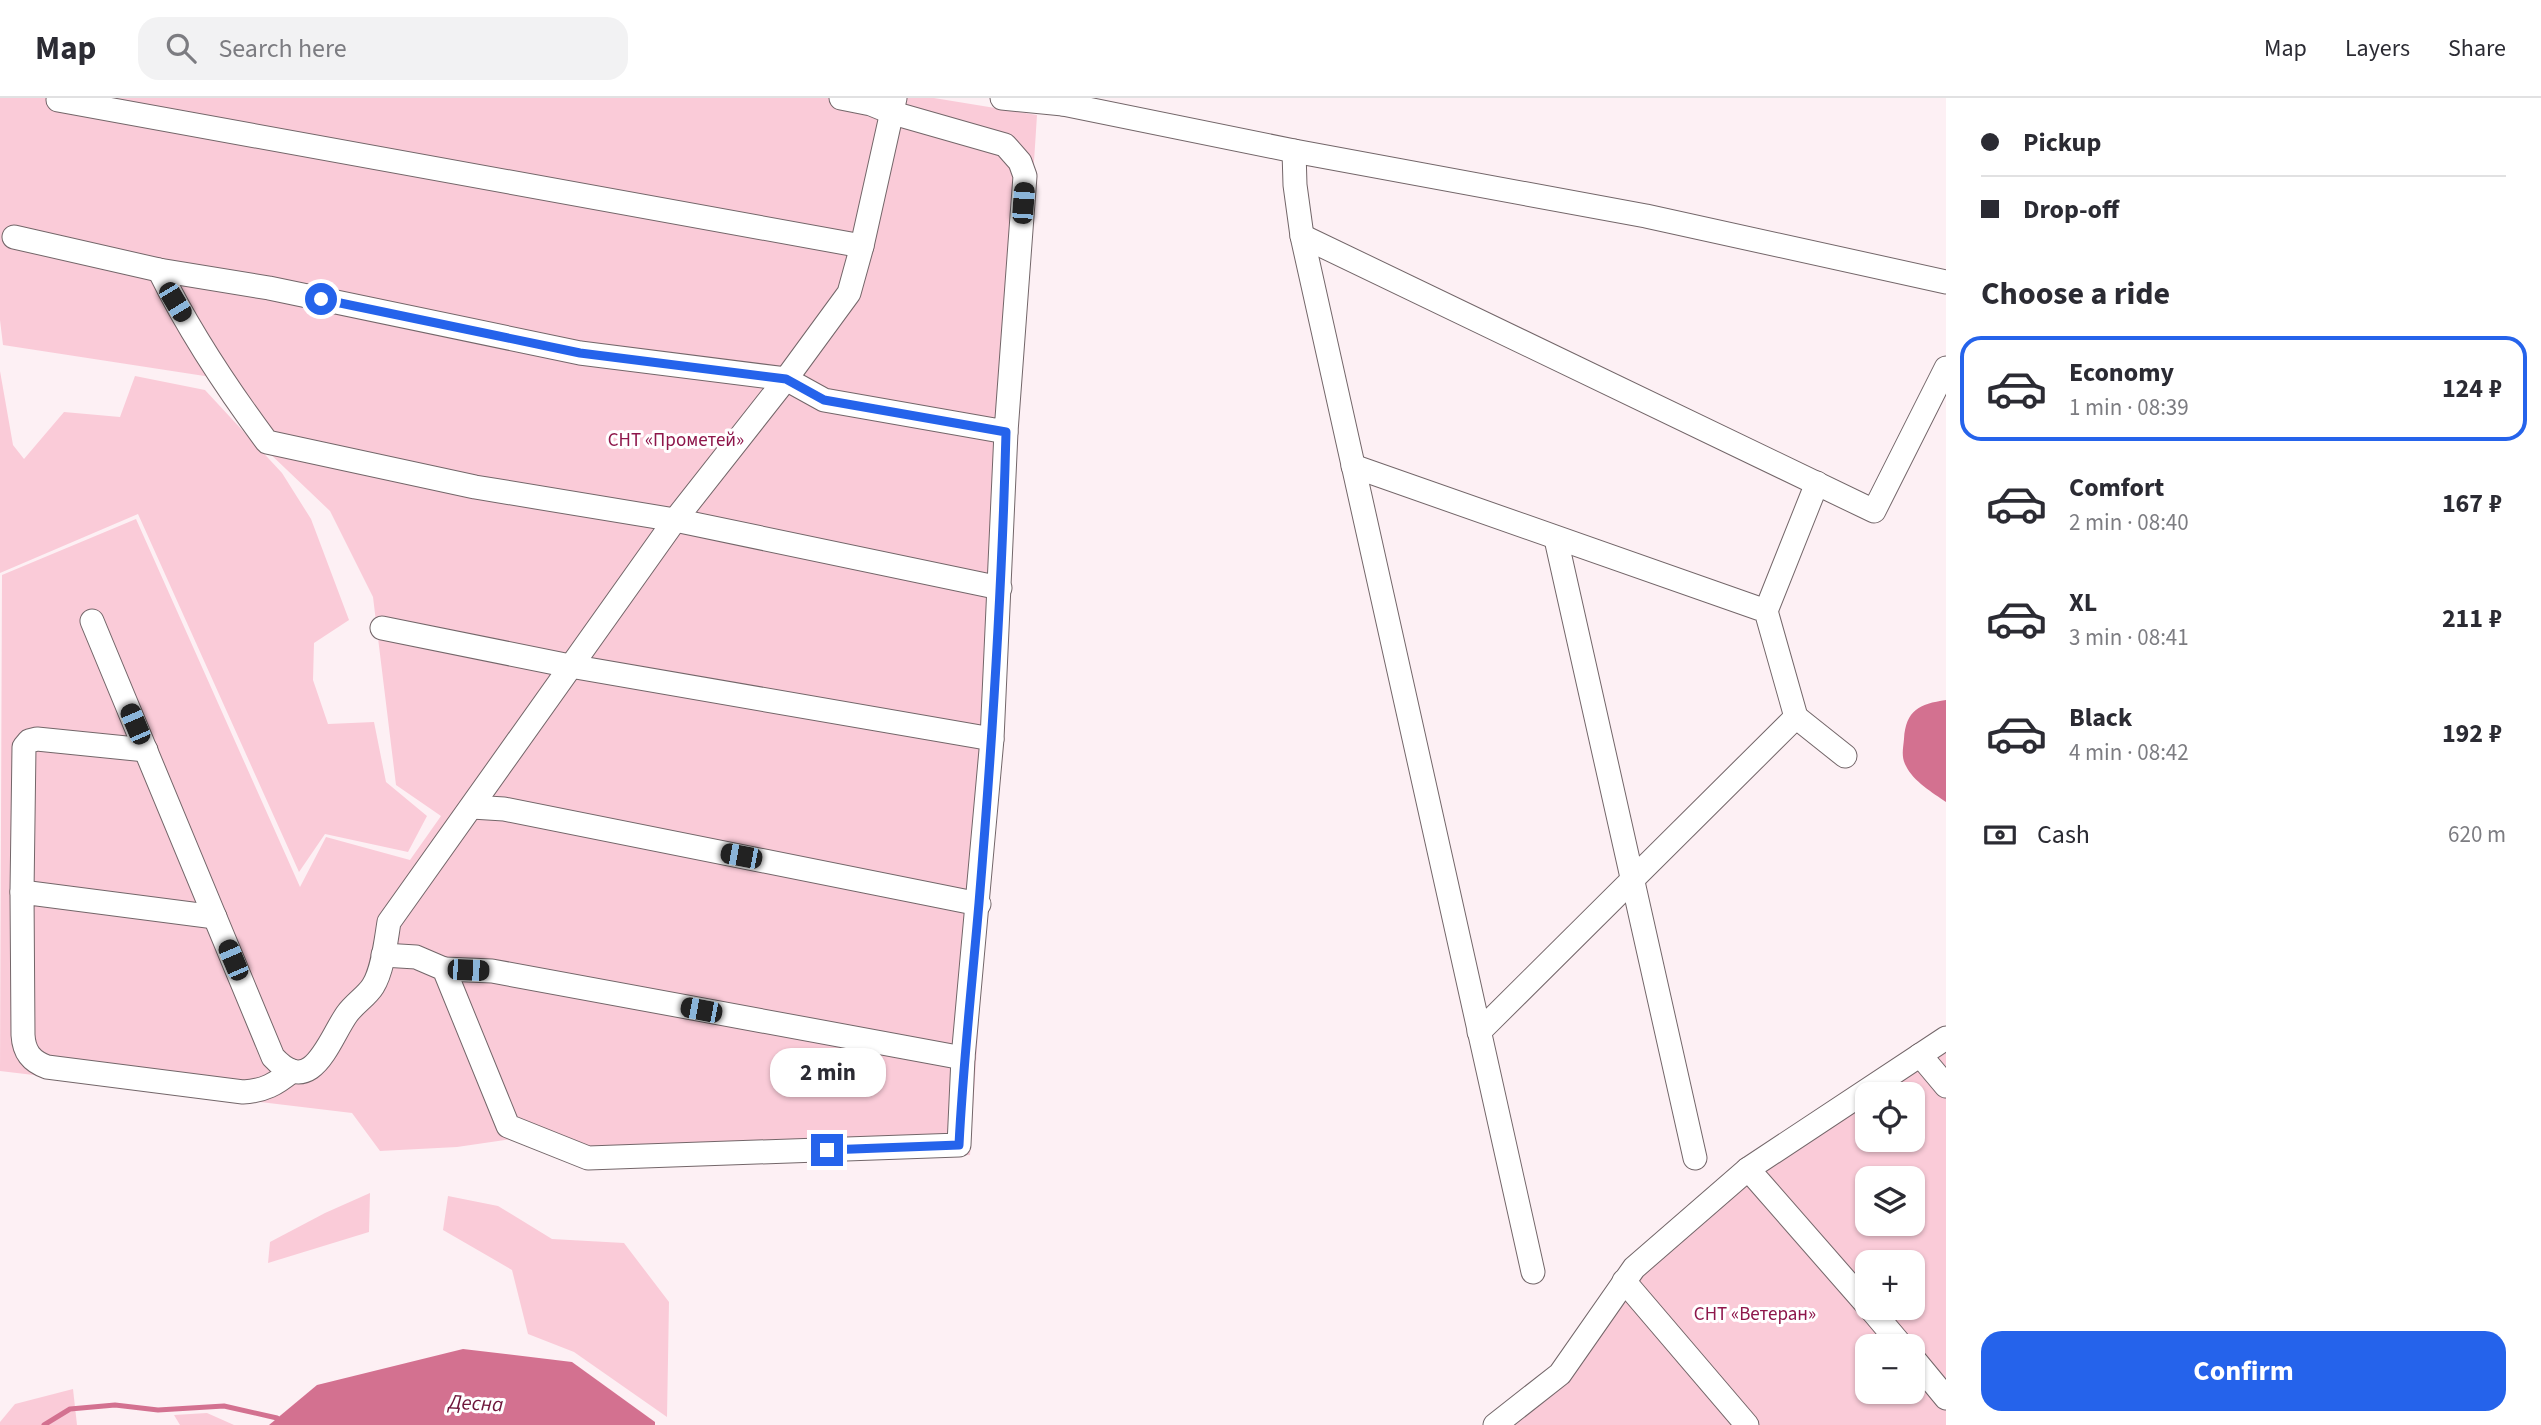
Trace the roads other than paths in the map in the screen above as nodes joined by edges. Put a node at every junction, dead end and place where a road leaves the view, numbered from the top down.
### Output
1 (841, 98) edge
2 (1002, 98) edge
3 (58, 100) dead end
4 (1062, 101) edge
5 (894, 105) edge
6 (1294, 151) junction
7 (1302, 236) junction
8 (14, 237) dead end
9 (862, 246) junction
10 (159, 270) junction
11 (1946, 282) edge
12 (1946, 368) edge
13 (786, 379) junction
14 (1006, 432) junction
15 (1353, 466) junction
16 (1817, 482) junction
17 (675, 520) junction
18 (1556, 539) junction
19 (1000, 588) junction
20 (1766, 611) junction
21 (92, 621) dead end
22 (382, 628) dead end
23 (570, 666) junction
24 (1796, 717) junction
25 (992, 739) junction
26 (146, 750) junction
27 (1845, 756) dead end
28 (472, 807) junction
29 (1633, 879) junction
30 (22, 892) junction
31 (979, 904) junction
32 (215, 916) junction
33 (383, 955) junction
34 (444, 969) junction
35 (1479, 1032) junction
36 (1946, 1038) edge
37 (1920, 1055) junction
38 (963, 1058) junction
39 (292, 1071) junction
40 (1946, 1086) edge
41 (1695, 1158) dead end
42 (1748, 1169) junction
43 (1534, 1272) dead end
44 (1624, 1281) junction
45 (1855, 1291) edge
46 (1880, 1320) edge
47 (1892, 1334) edge
48 (1925, 1373) edge
49 (1946, 1398) edge
50 (1509, 1421) edge
51 (1747, 1425) edge

1 - 5 street
2 - 4 street
3 - 9 street
4 - 6 street
5 - 9 street
5 - 14 street
6 - 7 street
6 - 11 street
7 - 15 street
7 - 16 street
8 - 10 street
9 - 13 street
10 - 13 street
10 - 17 street
12 - 16 street
13 - 14 street
13 - 17 street
14 - 19 street
15 - 18 street
15 - 35 street
16 - 20 street
17 - 19 street
17 - 23 street
18 - 20 street
18 - 29 street
19 - 25 street
20 - 24 street
21 - 26 street
22 - 23 street
23 - 25 street
23 - 28 street
24 - 27 street
24 - 29 street
25 - 31 street
26 - 30 street
26 - 32 street
28 - 31 street
28 - 33 street
29 - 35 street
29 - 41 street
30 - 32 street
30 - 39 street
31 - 38 street
32 - 39 street
33 - 34 street
33 - 39 street
34 - 38 street
34 - 38 street
35 - 43 street
36 - 37 street
37 - 40 street
37 - 42 street
42 - 44 street
42 - 45 street
44 - 50 street
44 - 51 street
46 - 47 street
48 - 49 street

